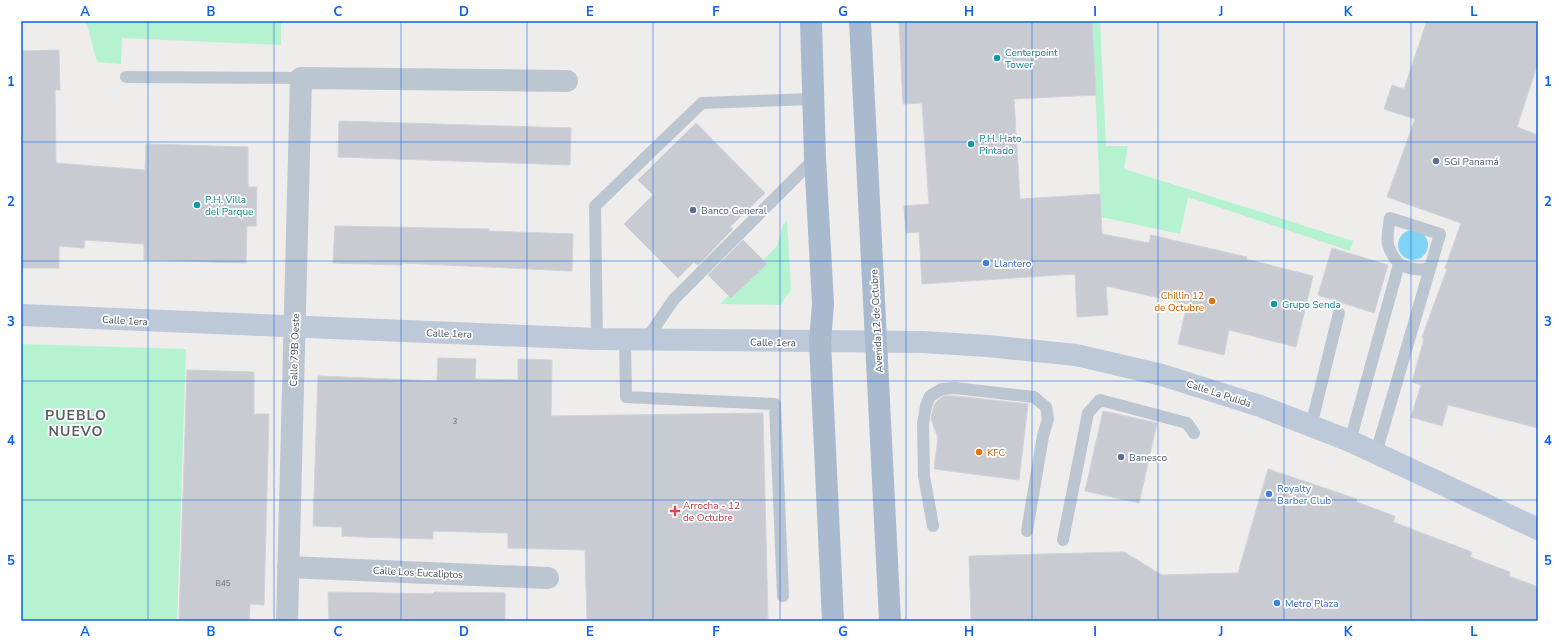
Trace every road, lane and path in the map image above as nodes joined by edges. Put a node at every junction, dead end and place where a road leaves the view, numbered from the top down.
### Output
1 (811, 21) edge
2 (860, 21) edge
3 (126, 77) dead end
4 (301, 78) junction
5 (567, 81) dead end
6 (813, 99) junction
7 (815, 158) junction
8 (1399, 264) junction
9 (1429, 268) junction
10 (1339, 313) dead end
11 (21, 315) edge
12 (295, 327) junction
13 (597, 339) junction
14 (635, 340) junction
15 (820, 342) junction
16 (877, 343) junction
17 (1311, 426) junction
18 (1194, 433) dead end
19 (1350, 441) junction
20 (1376, 453) junction
21 (933, 526) dead end
22 (1538, 528) edge
23 (1027, 531) dead end
24 (1063, 540) dead end
25 (288, 567) junction
26 (548, 578) dead end
27 (783, 596) dead end
28 (287, 621) edge
29 (833, 621) edge
30 (890, 621) edge

1 - 6 main road
2 - 16 main road, Avenida 12 de Octubre
3 - 4 lane
4 - 5 street
4 - 12 street, Calle 79B Oeste
6 - 7 main road
6 - 13 lane
7 - 14 lane
7 - 15 main road
8 - 9 lane
8 - 9 lane
8 - 19 lane
9 - 20 lane
10 - 17 lane
11 - 12 main road, Calle 1era
12 - 13 main road, Calle 1era
12 - 25 street, Calle 79B Oeste
13 - 14 main road, Calle 1era
14 - 15 main road, Calle 1era
14 - 27 lane
15 - 16 main road, Calle 1era
15 - 29 main road
16 - 17 main road, Calle La Pulida
16 - 30 main road, Avenida 12 de Octubre
17 - 19 main road, Calle La Pulida
18 - 24 lane
19 - 20 main road, Calle La Pulida
20 - 22 main road, Calle La Pulida
21 - 23 lane
25 - 26 street, Calle Los Eucaliptos
25 - 28 street, Calle 79B Oeste

